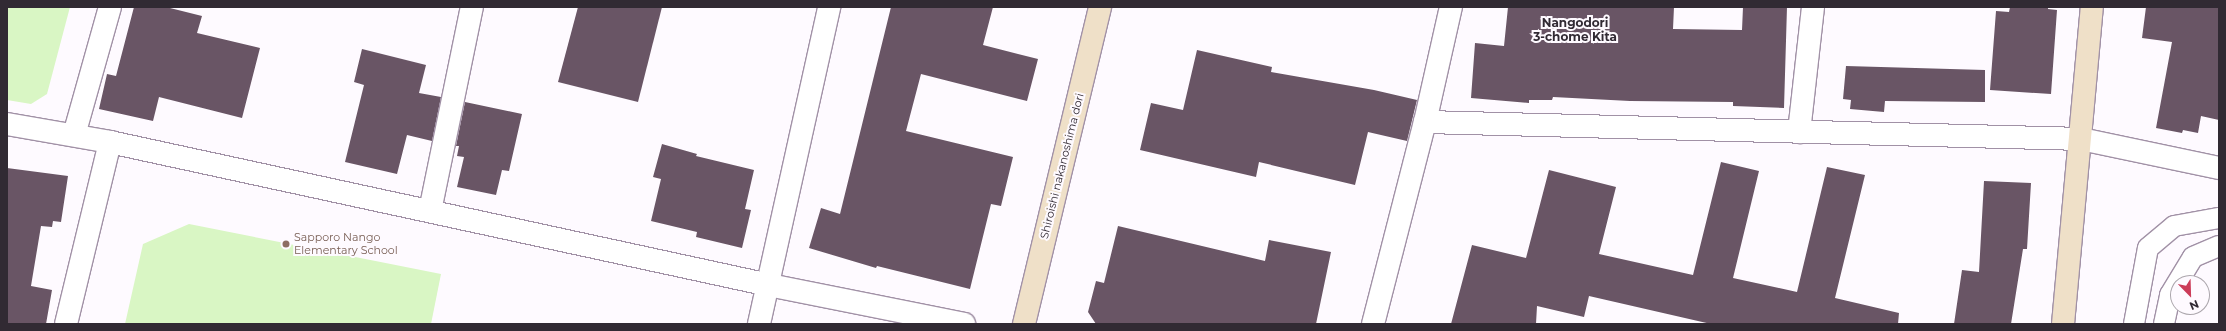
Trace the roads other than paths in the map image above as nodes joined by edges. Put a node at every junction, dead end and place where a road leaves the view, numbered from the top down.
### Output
1 (110, 7) edge
2 (472, 7) edge
3 (829, 7) edge
4 (1100, 7) edge
5 (1451, 7) edge
6 (1813, 7) edge
7 (2092, 7) edge
8 (1425, 122) junction
9 (7, 124) edge
10 (1799, 132) junction
11 (74, 136) junction
12 (2081, 139) junction
13 (110, 142) junction
14 (2219, 168) edge
15 (430, 211) junction
16 (2219, 218) edge
17 (2219, 246) edge
18 (769, 285) junction
19 (66, 324) edge
20 (759, 324) edge
21 (964, 324) edge
22 (1024, 324) edge
23 (1374, 324) edge
24 (2063, 324) edge
25 (2134, 324) edge
26 (2164, 324) edge

1 - 11 street
2 - 15 street
3 - 18 street
4 - 22 street, Shiroishi nakanoshima dori
5 - 8 street
6 - 10 street
7 - 12 street
8 - 10 street
8 - 23 street
9 - 11 street
10 - 12 street
11 - 13 street
12 - 14 street
12 - 24 street
13 - 15 street
13 - 19 street
15 - 18 street
16 - 25 lane
17 - 26 lane
18 - 20 street
18 - 21 street

